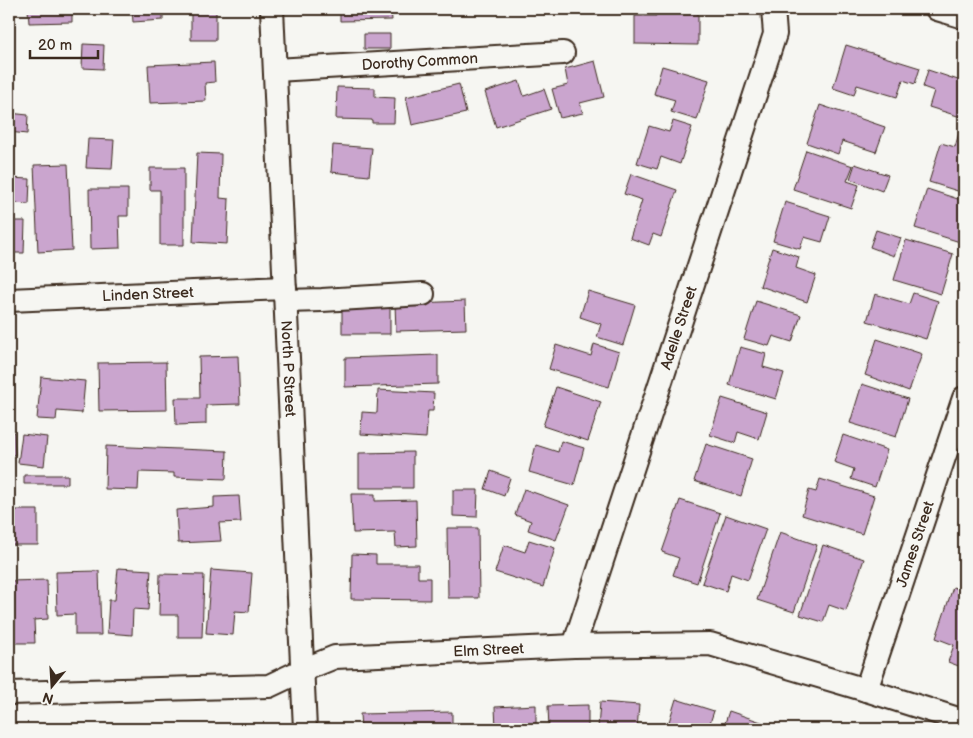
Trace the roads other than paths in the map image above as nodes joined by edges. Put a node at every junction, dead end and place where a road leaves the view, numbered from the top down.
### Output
1 (272, 9) edge
2 (773, 9) edge
3 (937, 9) edge
4 (964, 17) edge
5 (562, 52) dead end
6 (276, 70) junction
7 (286, 294) junction
8 (423, 294) dead end
9 (9, 300) edge
10 (964, 398) edge
11 (574, 646) junction
12 (303, 670) junction
13 (866, 690) junction
14 (9, 693) edge
15 (964, 721) edge
16 (305, 729) edge

1 - 6 street, North P Street
2 - 11 street, Adelle Street
3 - 4 street
5 - 6 street, Dorothy Common
6 - 7 street, North P Street
7 - 8 street, Linden Street
7 - 9 street, Linden Street
7 - 12 street, North P Street
10 - 13 street, James Street
11 - 12 street, Elm Street
11 - 13 street, Elm Street
12 - 14 street, Elm Street
12 - 16 street, North P Street
13 - 15 street, Elm Street

